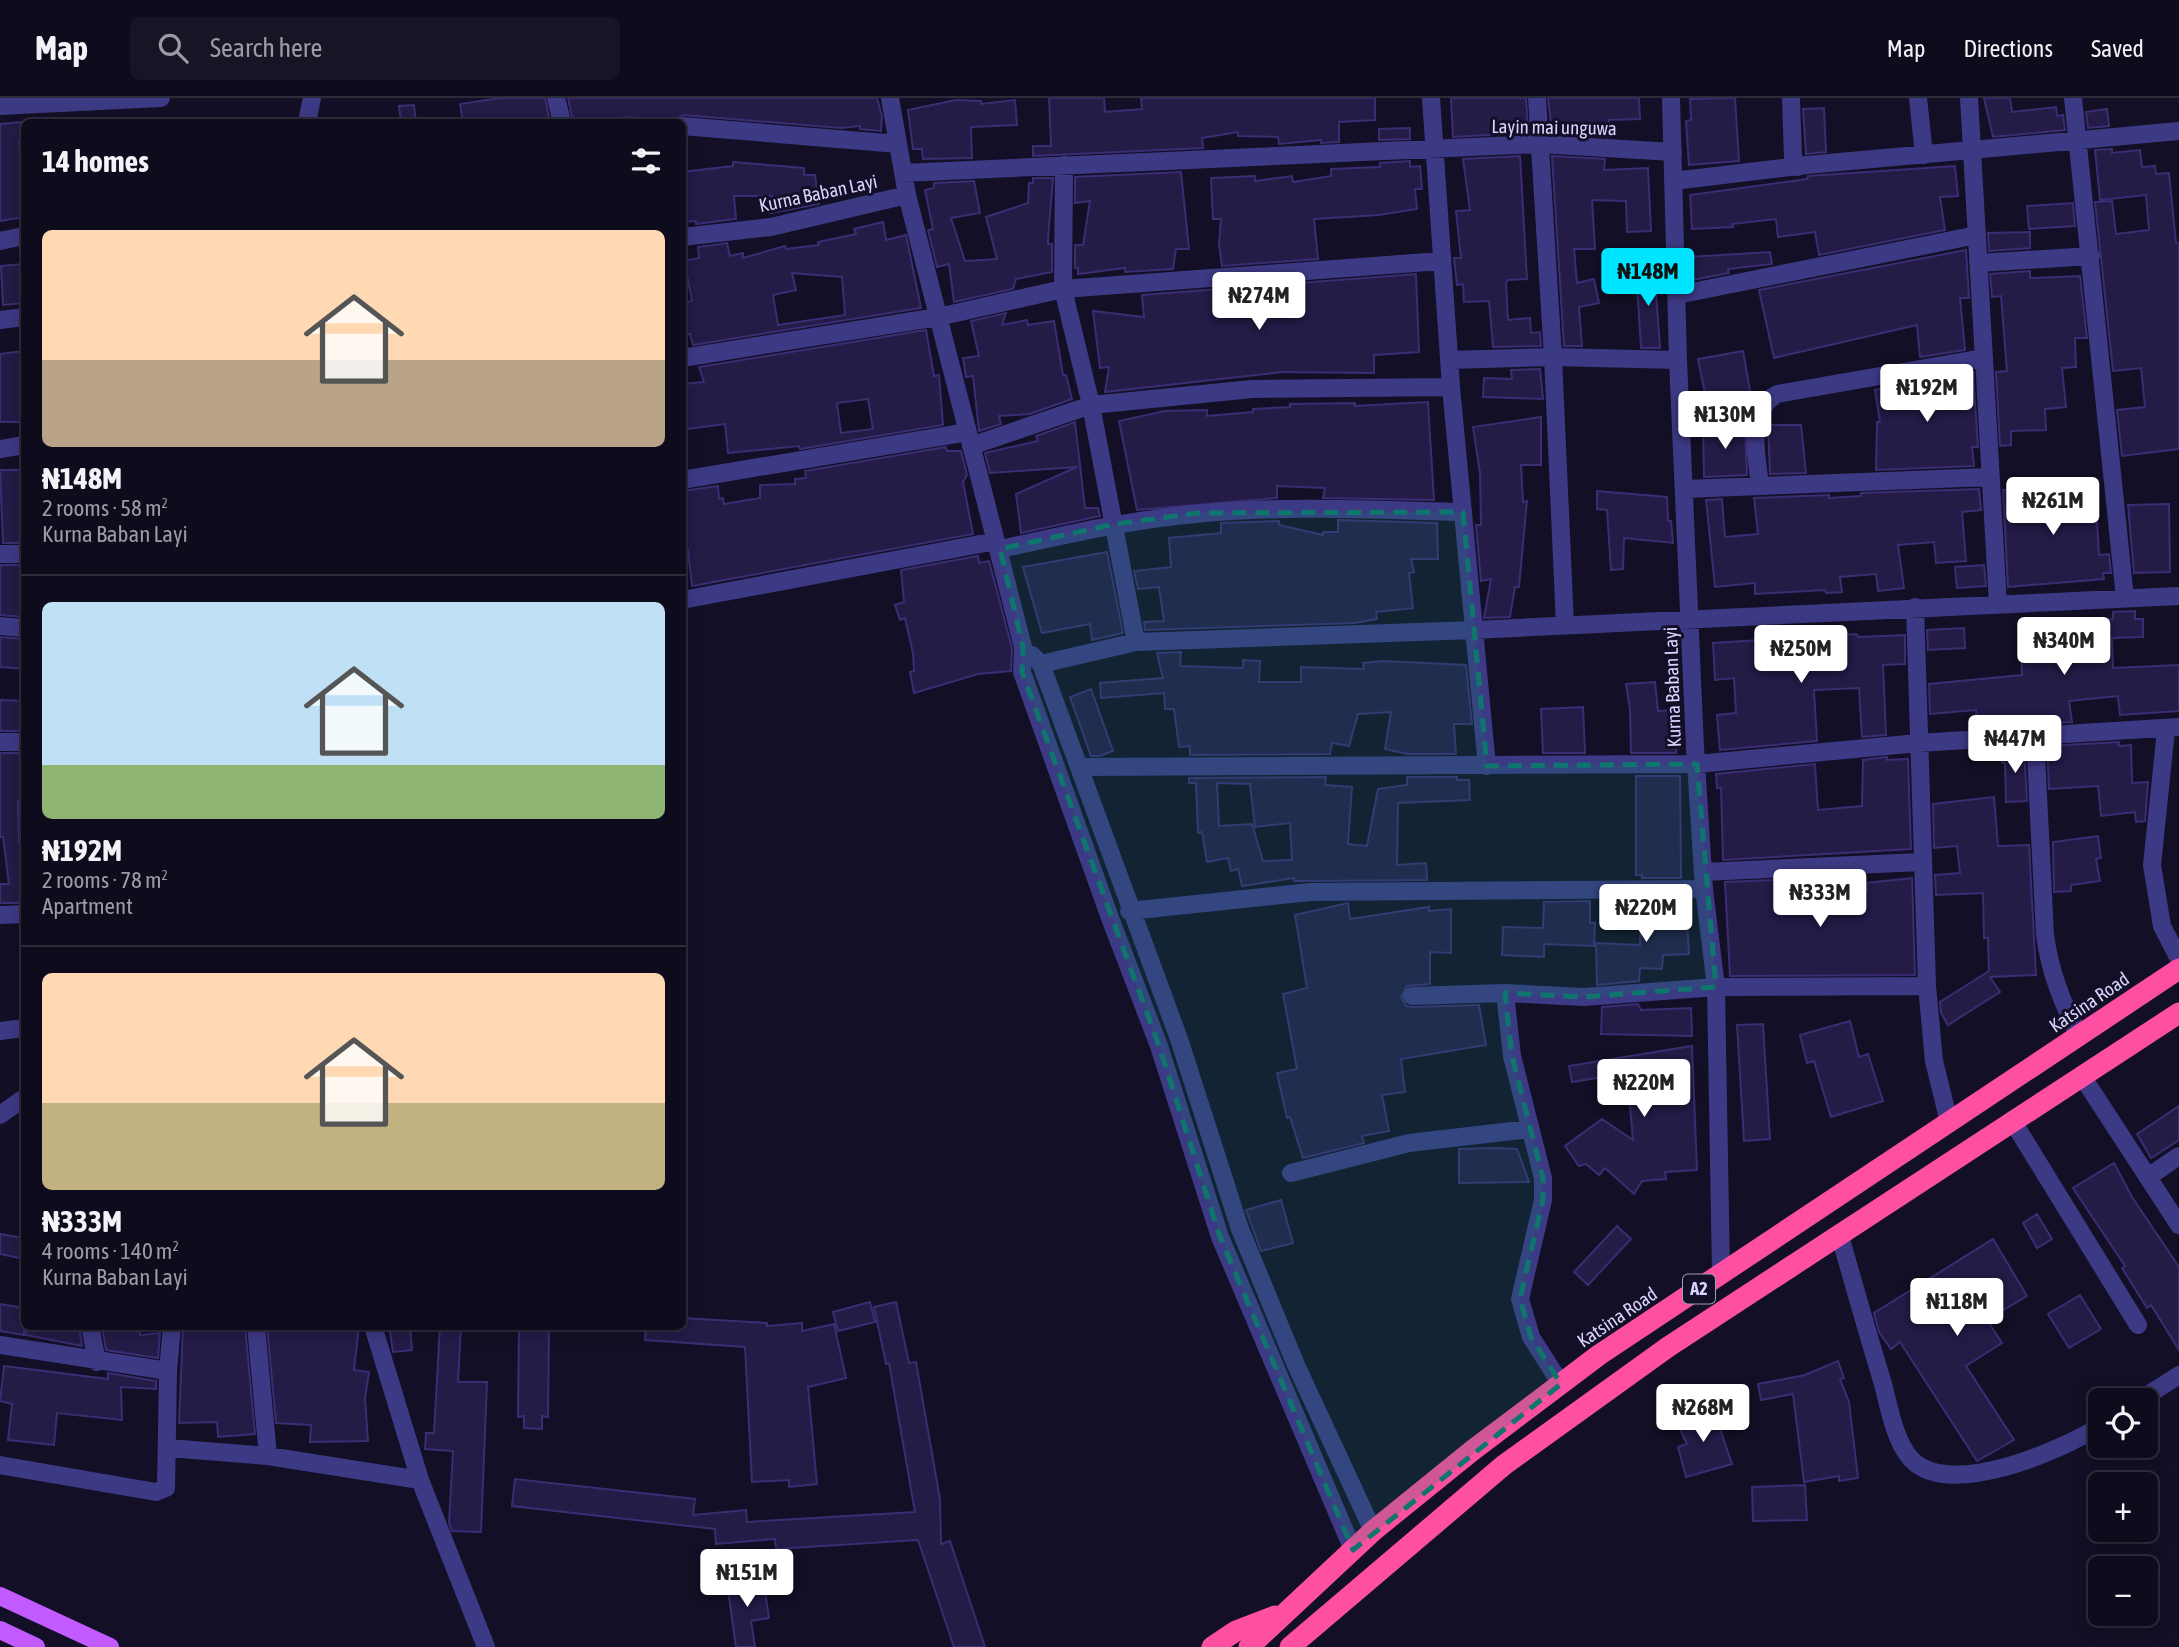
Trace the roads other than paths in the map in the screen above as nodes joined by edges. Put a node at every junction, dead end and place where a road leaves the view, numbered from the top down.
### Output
1 (161, 98) edge
2 (312, 98) edge
3 (556, 98) edge
4 (890, 98) edge
5 (1431, 98) edge
6 (1537, 98) edge
7 (1671, 98) edge
8 (1791, 98) edge
9 (1918, 98) edge
10 (1969, 98) edge
11 (2073, 98) edge
12 (0, 106) edge
13 (308, 119) edge
14 (561, 119) edge
15 (686, 126) edge
16 (2179, 131) edge
17 (2078, 142) junction
18 (898, 144) junction
19 (1539, 144) junction
20 (1434, 149) junction
21 (1973, 151) junction
22 (1673, 152) junction
23 (1924, 155) junction
24 (1065, 165) junction
25 (1798, 167) junction
26 (903, 173) junction
27 (1674, 181) junction
28 (906, 195) junction
29 (1977, 235) junction
30 (21, 237) edge
31 (686, 237) edge
32 (0, 241) edge
33 (2091, 256) junction
34 (1441, 261) junction
35 (1978, 263) junction
36 (1063, 289) junction
37 (1677, 295) junction
38 (21, 317) edge
39 (938, 317) junction
40 (0, 320) edge
41 (686, 357) edge
42 (1553, 357) junction
43 (1983, 358) junction
44 (1449, 360) junction
45 (1678, 360) junction
46 (1451, 387) junction
47 (1091, 405) junction
48 (970, 439) junction
49 (21, 446) edge
50 (0, 449) edge
51 (1989, 477) junction
52 (686, 479) edge
53 (1760, 486) junction
54 (1685, 489) junction
55 (1463, 512) junction
56 (1115, 524) junction
57 (998, 545) junction
58 (0, 554) edge
59 (21, 554) edge
60 (2179, 596) edge
61 (2126, 598) junction
62 (686, 599) edge
63 (1998, 604) junction
64 (1915, 607) junction
65 (1690, 618) junction
66 (1565, 625) junction
67 (0, 626) edge
68 (21, 628) edge
69 (1474, 630) junction
70 (1136, 642) junction
71 (1023, 647) junction
72 (1041, 664) junction
73 (2172, 728) edge
74 (2035, 735) junction
75 (0, 742) edge
76 (21, 743) edge
77 (1918, 743) junction
78 (1697, 764) junction
79 (1487, 766) junction
80 (1079, 767) junction
81 (1921, 862) junction
82 (1704, 880) junction
83 (1129, 911) junction
84 (21, 914) edge
85 (0, 915) edge
86 (2179, 959) edge
87 (2179, 969) edge
88 (1927, 986) junction
89 (1716, 988) junction
90 (1505, 993) junction
91 (1412, 996) dead end
92 (2179, 1013) edge
93 (21, 1028) edge
94 (0, 1031) edge
95 (2079, 1035) junction
96 (2082, 1076) junction
97 (21, 1100) edge
98 (0, 1115) edge
99 (2012, 1120) junction
100 (1949, 1122) junction
101 (1529, 1129) junction
102 (2179, 1156) edge
103 (1291, 1173) dead end
104 (2148, 1177) junction
105 (2179, 1225) edge
106 (1840, 1236) junction
107 (1721, 1274) junction
108 (2138, 1325) dead end
109 (91, 1330) edge
110 (172, 1330) edge
111 (256, 1330) edge
112 (374, 1330) edge
113 (0, 1345) edge
114 (97, 1362) junction
115 (168, 1371) junction
116 (2179, 1376) edge
117 (1561, 1384) junction
118 (2158, 1389) edge
119 (2088, 1431) edge
120 (168, 1448) junction
121 (268, 1456) junction
122 (0, 1465) edge
123 (420, 1480) junction
124 (1373, 1531) junction
125 (1353, 1550) junction
126 (0, 1596) edge
127 (1287, 1612) junction
128 (0, 1630) edge
129 (1293, 1645) edge
130 (36, 1647) edge
131 (110, 1647) edge
132 (486, 1647) edge
133 (1212, 1647) edge
134 (1249, 1647) edge

1 - 12 street
2 - 13 street
3 - 14 street
4 - 18 street, Kurna Baban Layi
5 - 20 street
6 - 19 street
7 - 22 street, Kurna Baban Layi
8 - 25 street
9 - 23 street
10 - 21 street
11 - 17 street
15 - 18 street
16 - 17 street
17 - 21 street
17 - 33 street
18 - 26 street, Kurna Baban Layi
19 - 20 street, Layin mai unguwa
19 - 22 street, Layin mai unguwa
19 - 42 street
20 - 24 street, Layin mai unguwa
20 - 34 street
21 - 23 street
21 - 29 street
22 - 27 street, Kurna Baban Layi
23 - 25 street
24 - 26 street, Layin mai unguwa
24 - 36 street
25 - 27 street
26 - 28 street, Kurna Baban Layi
27 - 37 street, Kurna Baban Layi
28 - 31 street, Kurna Baban Layi
28 - 39 street
29 - 35 street
29 - 37 street
30 - 32 street
33 - 35 street
33 - 61 street
34 - 36 street
34 - 44 street
35 - 43 street
36 - 39 street
36 - 47 street
37 - 45 street, Kurna Baban Layi
38 - 40 street
39 - 41 street
39 - 48 street
42 - 44 street
42 - 45 street
42 - 66 street
43 - 51 street
43 - 53 street
44 - 46 street
45 - 54 street, Kurna Baban Layi
46 - 47 street
46 - 55 street
47 - 48 street
47 - 56 street
48 - 52 street
48 - 57 street
49 - 50 street
51 - 53 street
51 - 63 street
53 - 54 street
54 - 65 street, Kurna Baban Layi
55 - 56 street
55 - 69 street
56 - 57 street
56 - 70 street
57 - 62 street
57 - 71 street
58 - 59 street
60 - 61 street
61 - 63 street
63 - 64 street
64 - 65 street
64 - 77 street
65 - 66 street
65 - 78 street, Kurna Baban Layi
66 - 69 street
67 - 68 street
69 - 70 street
69 - 79 street
70 - 72 street
71 - 72 street
71 - 125 street
72 - 80 street
73 - 74 street
73 - 86 street
74 - 77 street
74 - 95 street
75 - 76 street
77 - 78 street
77 - 81 street
78 - 79 street
78 - 82 street, Kurna Baban Layi
79 - 80 street
80 - 83 street
81 - 82 street
81 - 88 street
82 - 83 street
82 - 89 street, Kurna Baban Layi
83 - 124 street
84 - 85 street
87 - 95 highway, Katsina Road / A2
88 - 89 street
88 - 100 street
89 - 90 street
89 - 107 street, Kurna Baban Layi
90 - 91 street
90 - 101 street
92 - 96 highway, A2
93 - 94 street
95 - 100 highway, Katsina Road / A2
96 - 99 highway, A2
96 - 104 street
97 - 98 street
99 - 106 highway, A2
99 - 108 street
100 - 107 highway, Katsina Road / A2
101 - 103 street
101 - 117 street
102 - 104 street
104 - 105 street
106 - 119 street
106 - 129 highway, A2
107 - 117 highway, Katsina Road / A2
109 - 114 street
110 - 115 street
111 - 121 street
112 - 123 street
113 - 114 street
114 - 115 street
115 - 120 street
116 - 118 street
117 - 124 highway, Katsina Road / A2
120 - 121 street
120 - 122 street
121 - 123 street
123 - 132 street
124 - 125 highway, Katsina Road / A2
125 - 127 highway, Katsina Road / A2
126 - 131 main road
127 - 133 highway
127 - 134 highway, Katsina Road / A2
128 - 130 main road

